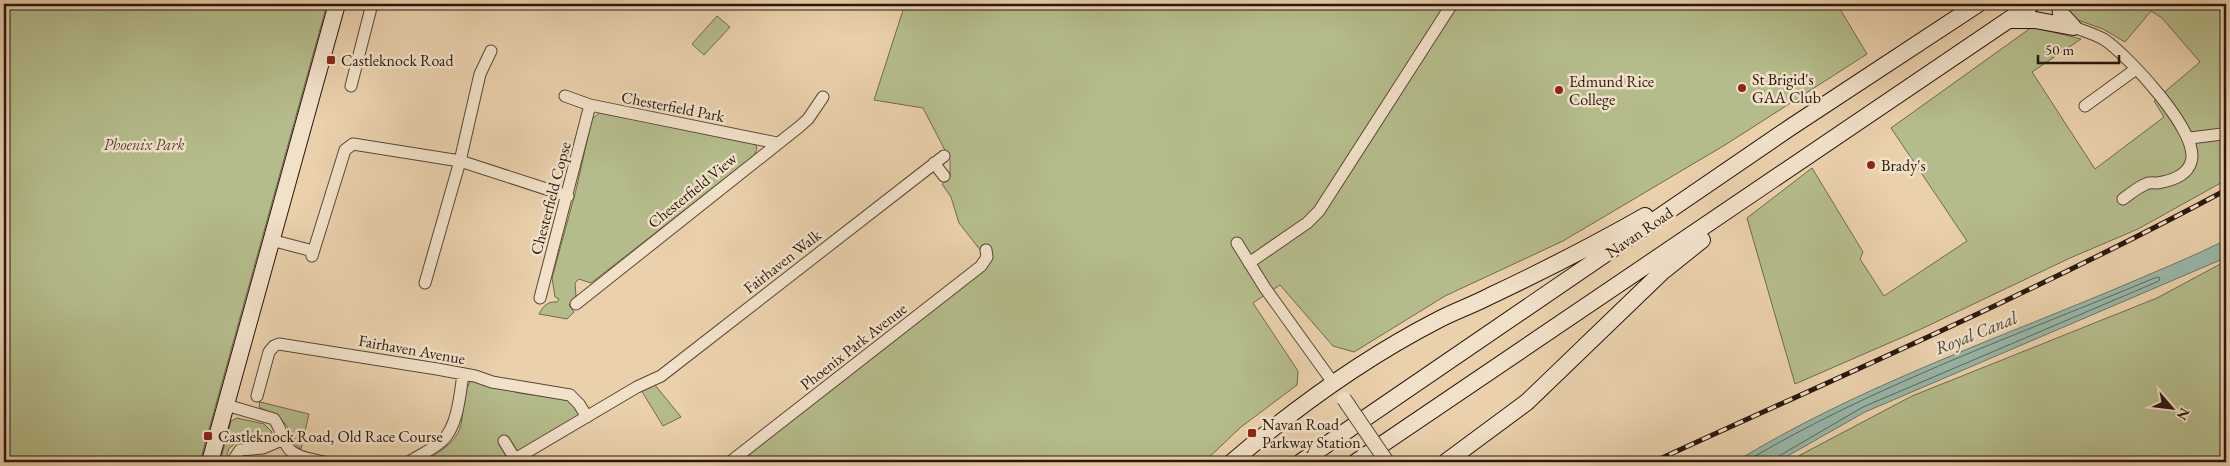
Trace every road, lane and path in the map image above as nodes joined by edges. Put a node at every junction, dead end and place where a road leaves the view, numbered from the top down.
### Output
1 (336, 4) edge
2 (372, 4) edge
3 (1452, 4) edge
4 (1978, 4) edge
5 (2032, 4) edge
6 (2060, 4) edge
7 (2007, 20) junction
8 (2073, 27) junction
9 (490, 51) dead end
10 (2136, 69) junction
11 (351, 86) dead end
12 (565, 96) dead end
13 (824, 97) dead end
14 (590, 105) junction
15 (2085, 106) dead end
16 (1791, 128) junction
17 (2222, 134) dead end
18 (2190, 138) junction
19 (777, 143) junction
20 (460, 161) junction
21 (1787, 170) junction
22 (944, 176) dead end
23 (568, 196) junction
24 (2123, 199) dead end
25 (271, 240) junction
26 (1237, 243) dead end
27 (986, 250) dead end
28 (1248, 263) junction
29 (425, 283) dead end
30 (540, 298) dead end
31 (576, 304) dead end
32 (463, 374) junction
33 (1334, 384) junction
34 (257, 396) dead end
35 (1344, 400) dead end
36 (226, 404) junction
37 (587, 417) junction
38 (284, 439) junction
39 (504, 441) dead end
40 (513, 461) edge
41 (210, 462) edge
42 (232, 462) edge
43 (324, 462) edge
44 (409, 462) edge
45 (730, 462) edge
46 (1232, 462) edge
47 (1301, 462) edge
48 (1356, 462) edge
49 (1386, 462) edge
50 (1446, 462) edge

1 - 25 main road
2 - 11 street
3 - 28 street
4 - 16 main road, Navan Road
5 - 7 main road, Navan Road
6 - 8 main road
7 - 8 main road
7 - 21 main road, Navan Road
8 - 10 street
9 - 20 street
10 - 15 street
10 - 18 street
12 - 14 street, Chesterfield Park
13 - 19 street, Chesterfield View
14 - 19 street, Chesterfield Park
14 - 23 street, Chesterfield Copse
16 - 33 main road
16 - 47 main road, Navan Road
17 - 18 street
18 - 24 street
19 - 31 street, Chesterfield View
20 - 23 street
20 - 25 street
20 - 29 street
21 - 48 main road, Navan Road
21 - 50 main road
22 - 37 street, Fairhaven Walk
23 - 30 street, Chesterfield Copse
25 - 36 main road
26 - 28 street
27 - 45 street, Phoenix Park Avenue
28 - 33 street
32 - 34 street, Fairhaven Avenue
32 - 37 street, Fairhaven Avenue
32 - 44 street
33 - 46 main road
35 - 49 street, bridge
36 - 38 street
36 - 41 main road
37 - 40 street
38 - 42 street
38 - 43 street
39 - 40 street

